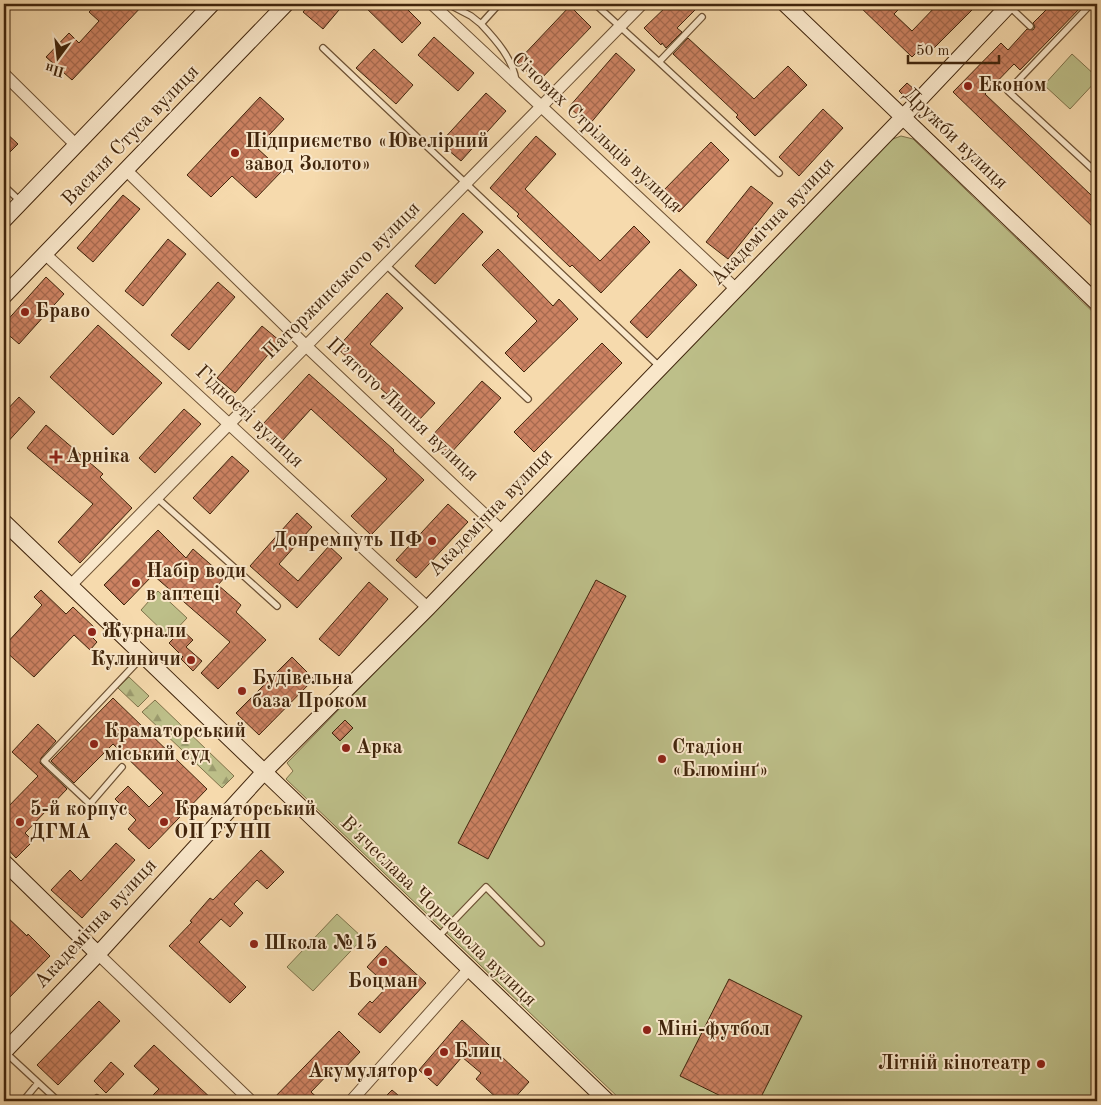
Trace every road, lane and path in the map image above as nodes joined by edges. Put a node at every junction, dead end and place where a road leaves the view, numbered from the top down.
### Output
1 (212, 4) edge
2 (286, 4) edge
3 (432, 4) edge
4 (448, 4) edge
5 (499, 4) edge
6 (595, 4) edge
7 (642, 4) edge
8 (1009, 4) edge
9 (1091, 4) edge
10 (791, 6) edge
11 (702, 16) dead end
12 (481, 24) junction
13 (620, 26) junction
14 (1030, 26) dead end
15 (324, 48) dead end
16 (659, 62) junction
17 (4, 74) edge
18 (517, 85) junction
19 (540, 107) junction
20 (903, 117) junction
21 (76, 144) junction
22 (126, 170) junction
23 (779, 173) dead end
24 (1097, 173) edge
25 (466, 183) junction
26 (4, 186) edge
27 (21, 202) junction
28 (4, 220) edge
29 (45, 254) junction
30 (385, 264) junction
31 (736, 289) junction
32 (4, 296) edge
33 (1097, 303) edge
34 (305, 345) junction
35 (661, 367) junction
36 (528, 399) dead end
37 (228, 424) junction
38 (156, 497) junction
39 (4, 522) edge
40 (502, 531) junction
41 (70, 586) junction
42 (277, 606) dead end
43 (428, 608) junction
44 (143, 656) junction
45 (122, 767) dead end
46 (264, 772) junction
47 (4, 862) edge
48 (436, 938) junction
49 (541, 943) dead end
50 (98, 954) junction
51 (469, 969) junction
52 (6, 1047) edge
53 (38, 1083) junction
54 (23, 1101) edge
55 (58, 1101) edge
56 (95, 1101) edge
57 (101, 1101) edge
58 (251, 1101) edge
59 (351, 1101) edge
60 (607, 1101) edge

1 - 21 street, Василя Стуса вулиця
2 - 22 street, Василя Стуса вулиця
3 - 18 street, Січових Стрільців вулиця
4 - 12 lane
5 - 12 lane
6 - 13 lane
7 - 13 street, Паторжинського вулиця
8 - 14 lane
8 - 20 street, Академічна вулиця
9 - 24 lane
10 - 20 street, Дружби вулиця
11 - 16 lane
12 - 18 lane
13 - 16 lane
13 - 19 street, Паторжинського вулиця
15 - 25 lane
16 - 23 lane
17 - 21 street
18 - 19 street, Січових Стрільців вулиця
19 - 25 street, Паторжинського вулиця
19 - 31 street, Січових Стрільців вулиця
20 - 31 street, Академічна вулиця
20 - 33 street, Дружби вулиця
21 - 27 street, Василя Стуса вулиця
22 - 29 street, Василя Стуса вулиця
22 - 34 street, П’ятого Липня вулиця
25 - 30 street, Паторжинського вулиця
25 - 35 lane
26 - 27 lane
27 - 28 street, Василя Стуса вулиця
29 - 32 street, Василя Стуса вулиця
29 - 37 street, Гідності вулиця
30 - 34 street, Паторжинського вулиця
30 - 36 lane
31 - 35 street, Академічна вулиця
34 - 37 street, Паторжинського вулиця
34 - 40 street, П’ятого Липня вулиця
35 - 40 street, Академічна вулиця
37 - 38 street, Паторжинського вулиця
37 - 43 street, Гідності вулиця
38 - 41 street, Паторжинського вулиця
38 - 42 lane
39 - 41 street, В'ячеслава Чорновола вулиця
40 - 43 street, Академічна вулиця
41 - 44 street, В'ячеслава Чорновола вулиця
43 - 46 street, Академічна вулиця
44 - 45 lane
44 - 46 street, В'ячеслава Чорновола вулиця
46 - 48 street, В'ячеслава Чорновола вулиця
46 - 50 street, Академічна вулиця
47 - 50 street
48 - 49 lane
48 - 51 street, В'ячеслава Чорновола вулиця
50 - 52 street, Академічна вулиця
50 - 58 street
51 - 59 street
51 - 60 street, В'ячеслава Чорновола вулиця
52 - 53 lane
53 - 54 lane
53 - 55 lane
56 - 57 lane

